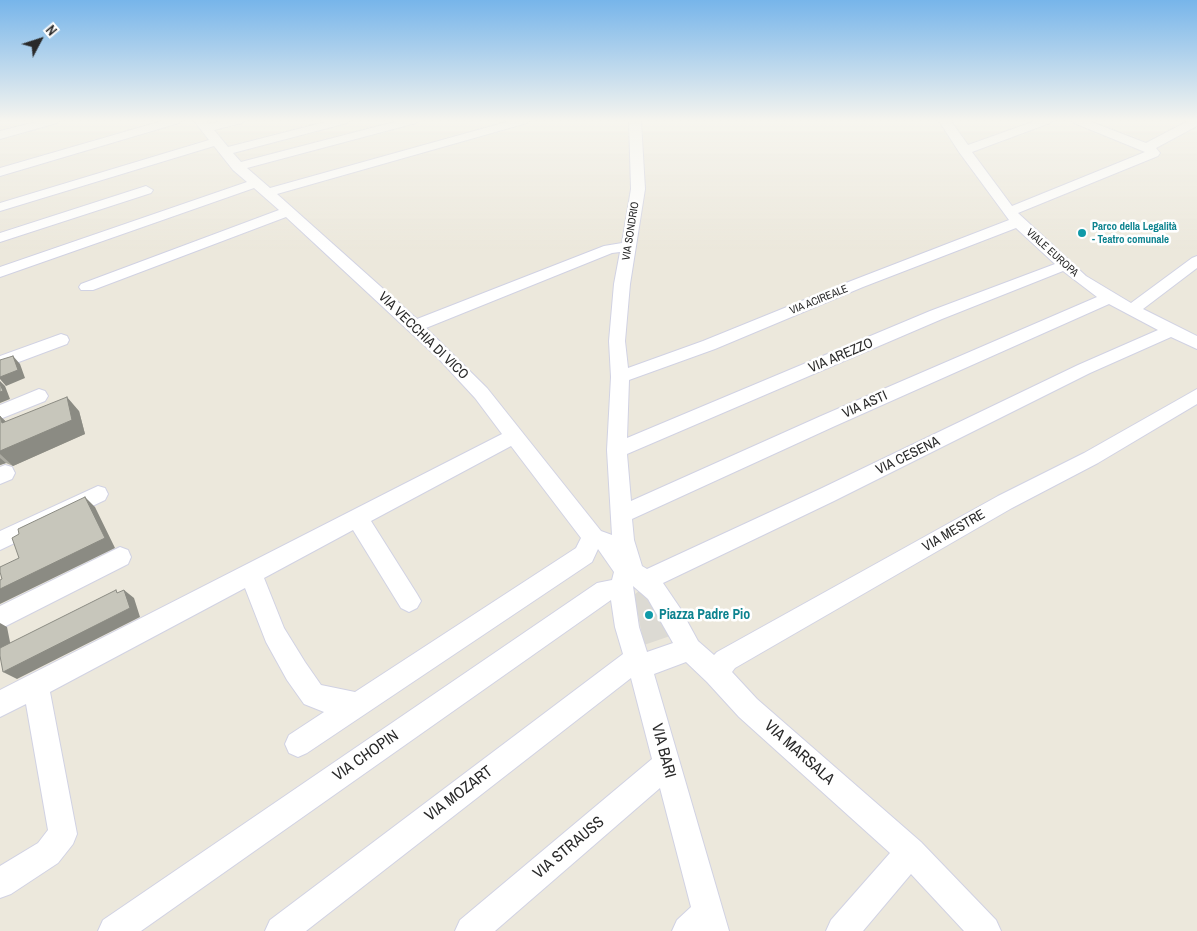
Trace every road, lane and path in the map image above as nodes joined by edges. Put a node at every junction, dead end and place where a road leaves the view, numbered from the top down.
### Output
1 (26, 164) edge
2 (127, 164) edge
3 (236, 164) edge
4 (248, 164) edge
5 (353, 164) edge
6 (637, 164) edge
7 (973, 164) edge
8 (1126, 164) edge
9 (238, 167) junction
10 (0, 172) edge
11 (261, 188) junction
12 (146, 190) dead end
13 (0, 208) edge
14 (287, 212) junction
15 (1014, 216) junction
16 (0, 238) edge
17 (629, 247) junction
18 (1197, 261) edge
19 (1065, 265) junction
20 (0, 272) edge
21 (88, 287) dead end
22 (1109, 298) junction
23 (1131, 310) junction
24 (415, 326) junction
25 (1172, 330) junction
26 (61, 340) dead end
27 (618, 341) joint
28 (1197, 342) edge
29 (0, 363) edge
30 (620, 377) junction
31 (39, 396) dead end
32 (1197, 396) edge
33 (0, 412) edge
34 (514, 436) junction
35 (618, 450) junction
36 (98, 494) dead end
37 (621, 515) junction
38 (358, 519) junction
39 (593, 537) junction
40 (0, 541) edge
41 (120, 557) dead end
42 (251, 573) junction
43 (631, 578) junction
44 (409, 601) dead end
45 (0, 618) edge
46 (689, 649) junction
47 (638, 662) junction
48 (716, 673) junction
49 (36, 686) junction
50 (0, 704) edge
51 (357, 705) junction
52 (298, 744) dead end
53 (666, 766) junction
54 (911, 852) junction
55 (0, 883) edge
56 (702, 925) edge
57 (114, 931) edge
58 (281, 931) edge
59 (471, 931) edge
60 (842, 931) edge
61 (985, 931) edge

1 - 10 street
2 - 13 street
3 - 9 street, VIA VECCHIA DI VICO
4 - 9 street
5 - 11 street
6 - 17 street, VIA SONDRIO
7 - 15 street, VIALE EUROPA
8 - 15 street, VIA ACIREALE
9 - 11 street, VIA VECCHIA DI VICO
11 - 14 street, VIA VECCHIA DI VICO
11 - 20 street
12 - 16 street
14 - 21 street
14 - 24 street, VIA VECCHIA DI VICO
15 - 19 street, VIALE EUROPA
15 - 30 street, VIA ACIREALE
17 - 24 street
17 - 27 street, VIA SONDRIO
18 - 23 street
19 - 22 street, VIALE EUROPA
19 - 35 street, VIA AREZZO
22 - 23 street, VIALE EUROPA
22 - 37 street, VIA ASTI
23 - 25 street, VIALE EUROPA
24 - 34 street, VIA VECCHIA DI VICO
25 - 28 street, VIALE EUROPA
25 - 43 street, VIA CESENA
26 - 29 street
27 - 30 street, VIA BARI
30 - 35 street, VIA BARI
31 - 33 street
32 - 48 street, VIA MESTRE
34 - 38 street
34 - 39 street, VIA VECCHIA DI VICO
35 - 37 street, VIA BARI
36 - 40 street
37 - 43 street, VIA BARI
38 - 42 street
38 - 44 street
39 - 43 street, VIA VECCHIA DI VICO
39 - 51 street
41 - 45 street
42 - 49 street
42 - 51 street
43 - 46 street, VIA MARSALA
43 - 47 street, VIA BARI
43 - 57 street, VIA CHOPIN
46 - 47 street, VIA MOZART
46 - 48 street, VIA MARSALA
47 - 53 street, VIA BARI
47 - 58 street, VIA MOZART
48 - 54 street, VIA MARSALA
49 - 50 street
49 - 55 street
51 - 52 street
53 - 56 street, VIA BARI
53 - 59 street, VIA STRAUSS
54 - 60 street
54 - 61 street, VIA MARSALA

